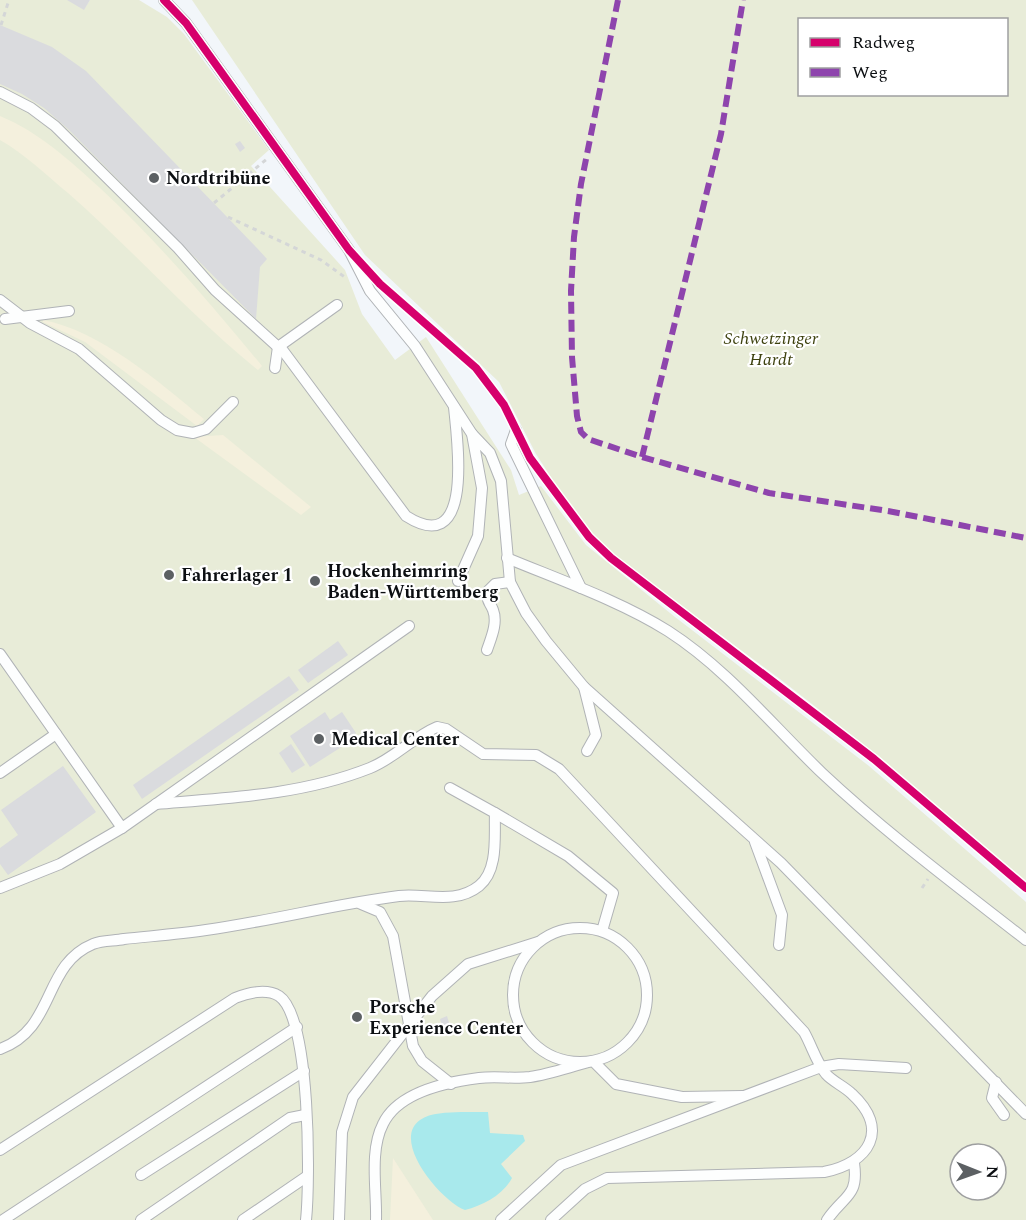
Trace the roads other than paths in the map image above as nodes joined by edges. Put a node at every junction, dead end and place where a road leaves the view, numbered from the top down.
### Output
1 (164, 0) edge
2 (0, 92) edge
3 (0, 300) edge
4 (337, 305) dead end
5 (69, 310) dead end
6 (21, 315) junction
7 (4, 319) dead end
8 (280, 348) junction
9 (275, 368) dead end
10 (233, 402) dead end
11 (454, 403) junction
12 (516, 429) dead end
13 (472, 434) junction
14 (507, 558) junction
15 (458, 581) dead end
16 (510, 582) junction
17 (581, 588) junction
18 (409, 627) dead end
19 (487, 650) dead end
20 (0, 654) edge
21 (584, 687) junction
22 (56, 734) junction
23 (587, 751) dead end
24 (0, 772) edge
25 (450, 788) dead end
26 (156, 804) junction
27 (495, 813) junction
28 (122, 828) junction
29 (754, 840) junction
30 (0, 888) edge
31 (361, 904) junction
32 (602, 931) junction
33 (1026, 940) edge
34 (538, 942) junction
35 (779, 945) dead end
36 (297, 1027) junction
37 (407, 1027) junction
38 (0, 1049) edge
39 (593, 1061) junction
40 (821, 1067) junction
41 (906, 1068) dead end
42 (304, 1071) junction
43 (996, 1082) junction
44 (451, 1084) junction
45 (743, 1096) junction
46 (1026, 1114) edge
47 (305, 1115) junction
48 (1004, 1115) dead end
49 (0, 1150) edge
50 (854, 1163) junction
51 (141, 1175) dead end
52 (306, 1177) junction
53 (3, 1220) edge
54 (141, 1220) edge
55 (243, 1220) edge
56 (306, 1220) edge
57 (339, 1220) edge
58 (376, 1220) edge
59 (501, 1220) edge
60 (551, 1220) edge
61 (827, 1220) edge

1 - 11 lane
2 - 8 lane
3 - 6 lane
4 - 8 lane
5 - 6 lane
6 - 7 lane
6 - 10 lane
8 - 9 lane
8 - 11 lane
11 - 13 lane
12 - 17 lane
13 - 14 lane
13 - 15 lane
14 - 16 lane
14 - 17 lane
16 - 19 lane
16 - 21 lane
17 - 33 lane
18 - 26 lane
20 - 22 lane
21 - 23 lane
21 - 29 lane
22 - 24 lane
22 - 28 lane
25 - 27 lane
26 - 28 lane
26 - 40 lane
27 - 31 lane
27 - 32 lane
28 - 30 lane
29 - 35 lane
29 - 43 lane
31 - 37 lane
31 - 38 lane
32 - 34 lane
32 - 39 lane
34 - 37 lane
34 - 39 lane
36 - 42 lane
36 - 49 lane
36 - 53 lane
37 - 44 lane
37 - 57 lane
39 - 44 lane
39 - 45 lane
40 - 41 lane
40 - 45 lane
40 - 50 lane
42 - 47 lane
42 - 51 lane
43 - 46 lane
43 - 48 lane
44 - 58 lane
45 - 59 lane
47 - 52 lane
47 - 54 lane
50 - 60 lane
50 - 61 lane
52 - 55 lane
52 - 56 lane

